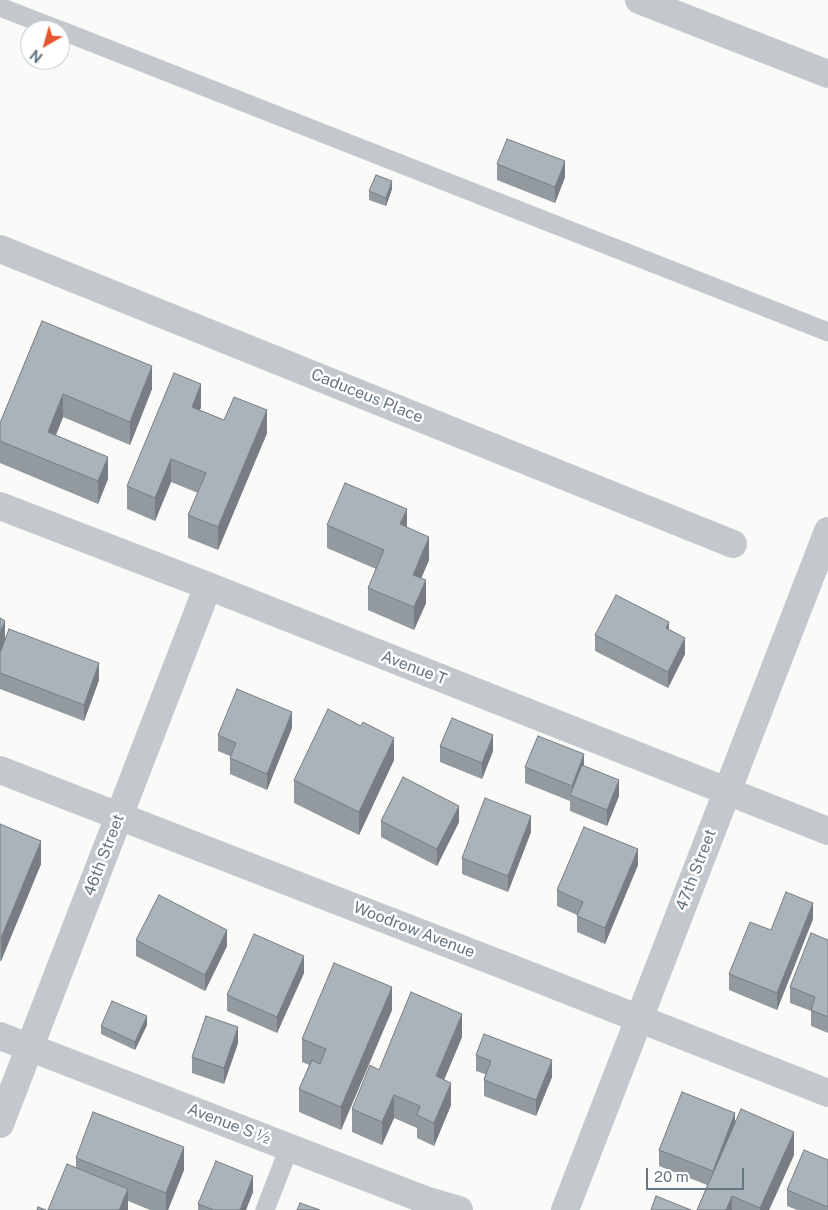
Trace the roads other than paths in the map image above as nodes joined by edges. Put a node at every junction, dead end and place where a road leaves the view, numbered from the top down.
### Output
1 (639, 0) edge
2 (0, 7) edge
3 (34, 20) edge
4 (70, 34) edge
5 (828, 74) edge
6 (0, 249) edge
7 (828, 332) edge
8 (0, 506) edge
9 (828, 531) edge
10 (733, 544) dead end
11 (820, 574) edge
12 (208, 586) junction
13 (0, 770) edge
14 (727, 791) junction
15 (119, 815) junction
16 (828, 832) edge
17 (638, 1018) junction
18 (0, 1036) edge
19 (29, 1048) junction
20 (828, 1094) edge
21 (0, 1124) edge
22 (289, 1148) junction
23 (265, 1210) edge
24 (459, 1210) edge
25 (565, 1210) edge

1 - 5 street
2 - 3 lane
4 - 7 lane
6 - 10 street, Caduceus Place
8 - 12 street, Avenue T
9 - 11 street, 47th Street
11 - 14 street, 47th Street
12 - 14 street, Avenue T
12 - 15 street, 46th Street
13 - 15 street, Woodrow Avenue
14 - 16 street, Avenue T
14 - 17 street, 47th Street
15 - 17 street, Woodrow Avenue
15 - 19 street, 46th Street
17 - 20 street, Woodrow Avenue
17 - 25 street, 47th Street
18 - 19 street, Avenue S ½
19 - 21 street, 46th Street
19 - 22 street, Avenue S ½
22 - 23 lane
22 - 24 street, Avenue S ½

